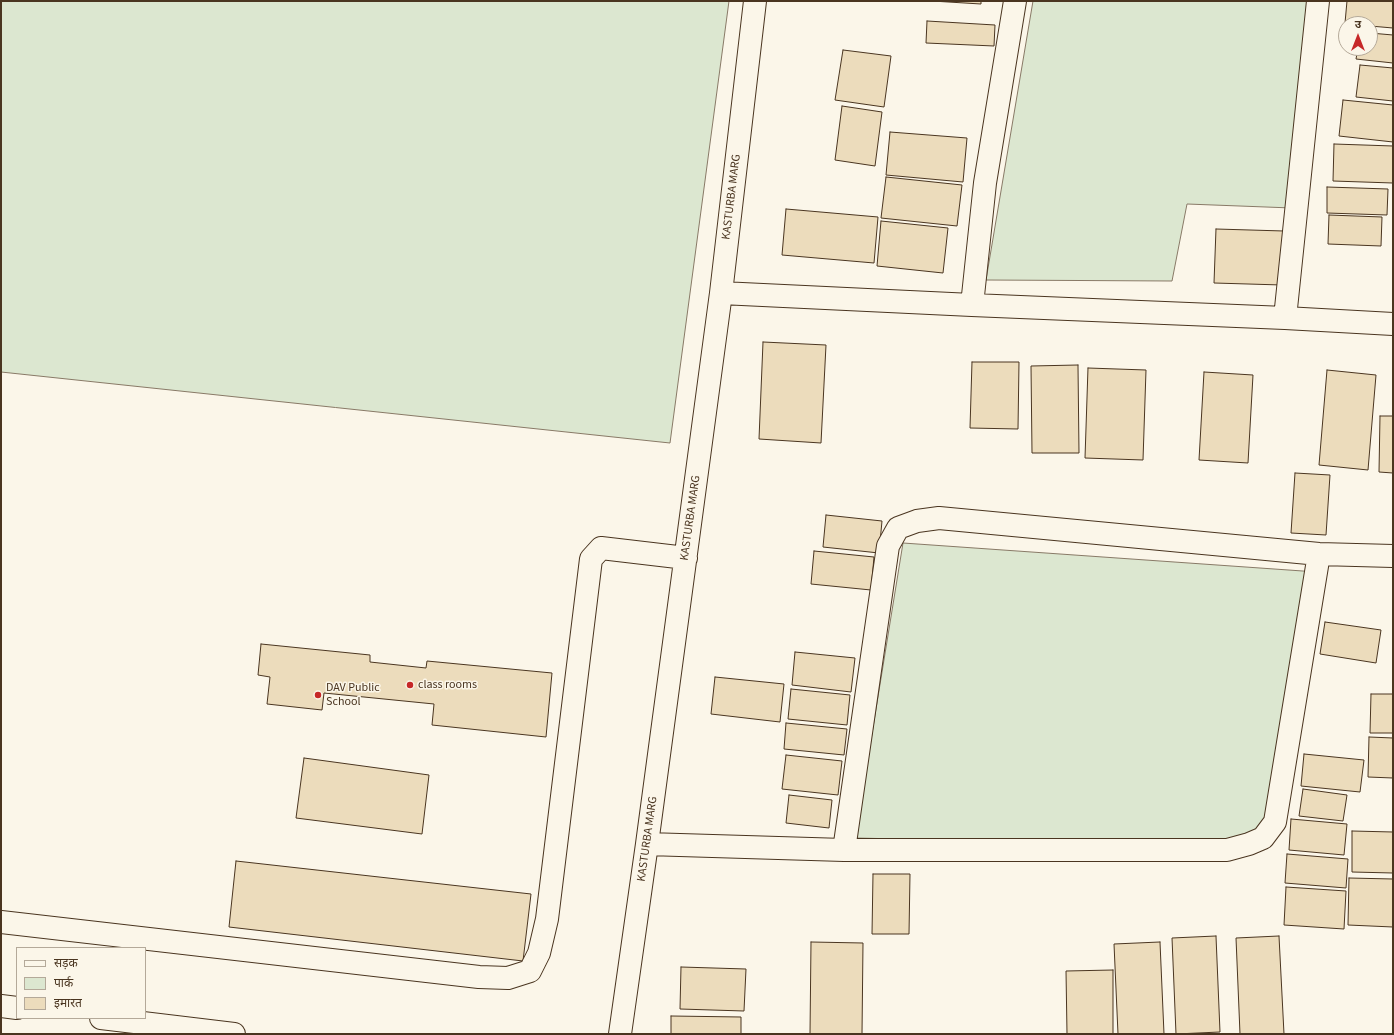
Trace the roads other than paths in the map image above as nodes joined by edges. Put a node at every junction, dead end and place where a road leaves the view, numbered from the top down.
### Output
1 (755, 1) edge
2 (1014, 1) edge
3 (1318, 1) edge
4 (721, 293) junction
5 (972, 305) junction
6 (1285, 318) junction
7 (1393, 324) edge
8 (1319, 554) junction
9 (1393, 556) edge
10 (686, 558) junction
11 (647, 844) junction
12 (844, 850) junction
13 (1, 922) edge
14 (1, 1006) edge
15 (16, 1008) edge
16 (109, 1019) edge
17 (234, 1034) edge
18 (620, 1034) edge

1 - 4 street, KASTURBA MARG
2 - 5 street
3 - 6 street
4 - 5 street
4 - 10 street, KASTURBA MARG
5 - 6 street
6 - 7 street
8 - 9 street
8 - 12 street
8 - 12 street
10 - 11 street, KASTURBA MARG
10 - 13 street
11 - 12 street
11 - 18 street, KASTURBA MARG
14 - 15 street
16 - 17 street

